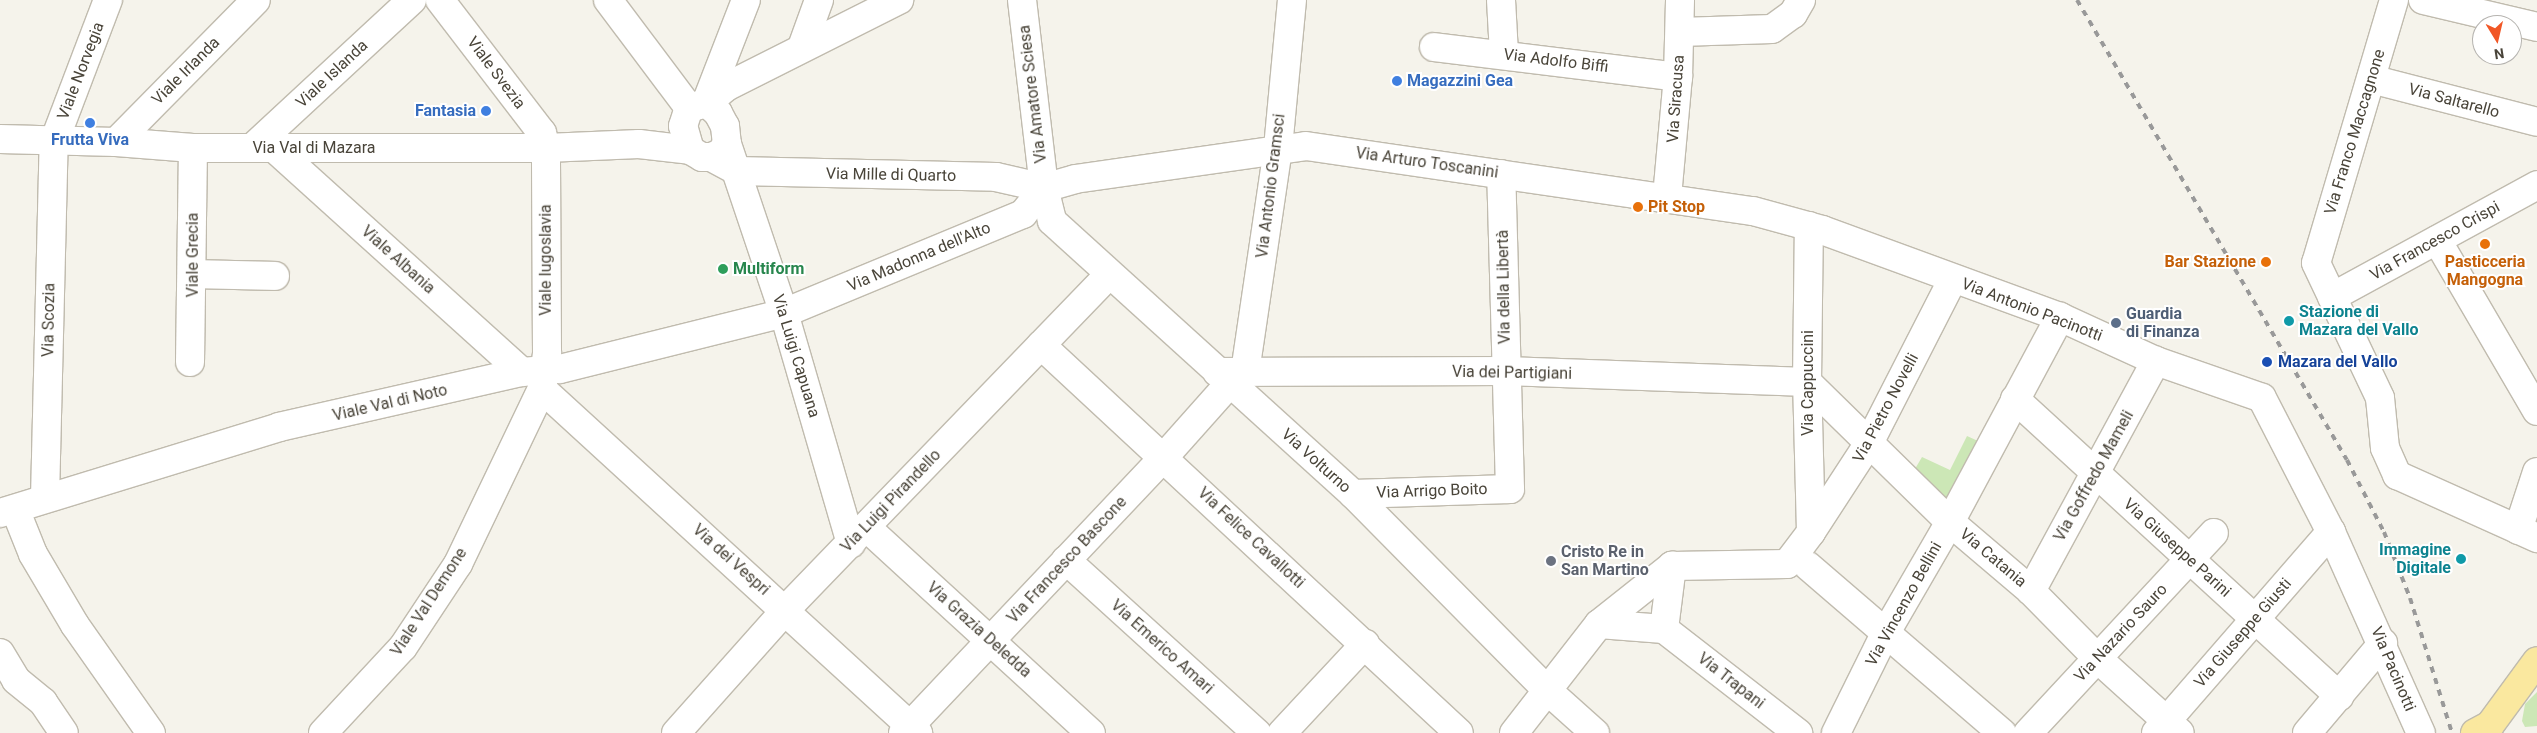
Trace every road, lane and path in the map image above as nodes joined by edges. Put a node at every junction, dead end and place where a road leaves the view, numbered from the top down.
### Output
1 (108, 0) edge
2 (256, 0) edge
3 (412, 0) edge
4 (440, 0) edge
5 (608, 0) edge
6 (746, 0) edge
7 (819, 0) edge
8 (1022, 0) edge
9 (1292, 0) edge
10 (1501, 0) edge
11 (1680, 0) edge
12 (1802, 0) edge
13 (2394, 0) edge
14 (2423, 0) edge
15 (894, 1) edge
16 (2537, 27) edge
17 (1680, 32) junction
18 (802, 47) junction
19 (1434, 47) dead end
20 (1504, 54) junction
21 (1678, 77) junction
22 (2371, 79) junction
23 (701, 101) junction
24 (2537, 122) edge
25 (0, 139) edge
26 (54, 142) junction
27 (116, 142) junction
28 (634, 145) junction
29 (193, 148) junction
30 (263, 148) junction
31 (546, 148) junction
32 (1278, 148) junction
33 (710, 150) junction
34 (737, 171) junction
35 (1501, 174) junction
36 (2537, 185) edge
37 (1044, 188) junction
38 (1668, 197) junction
39 (1809, 226) junction
40 (2437, 240) junction
41 (194, 274) junction
42 (1110, 274) junction
43 (275, 276) dead end
44 (1953, 279) junction
45 (2332, 297) junction
46 (784, 313) junction
47 (2060, 318) junction
48 (1041, 345) junction
49 (2156, 361) junction
50 (190, 362) dead end
51 (1506, 371) junction
52 (1230, 376) junction
53 (536, 377) junction
54 (1807, 382) junction
55 (2015, 399) junction
56 (2537, 411) edge
57 (1869, 443) junction
58 (1164, 457) junction
59 (2537, 472) edge
60 (2096, 474) junction
61 (1510, 489) joint
62 (1353, 494) junction
63 (45, 498) junction
64 (8, 511) edge
65 (1950, 522) junction
66 (2331, 532) junction
67 (2214, 534) dead end
68 (2528, 534) edge
69 (858, 535) junction
70 (1810, 536) junction
71 (2190, 559) junction
72 (1066, 560) junction
73 (1797, 565) junction
74 (1672, 566) junction
75 (2031, 591) junction
76 (2365, 605) joint
77 (786, 610) junction
78 (2255, 619) junction
79 (1599, 624) junction
80 (1664, 629) junction
81 (1885, 634) junction
82 (992, 640) junction
83 (1365, 644) junction
84 (2383, 644) junction
85 (0, 653) edge
86 (2098, 659) junction
87 (2537, 661) edge
88 (2525, 685) edge
89 (1548, 691) junction
90 (2339, 696) junction
91 (691, 728) edge
92 (2167, 729) edge
93 (2488, 730) edge
94 (910, 731) edge
95 (64, 733) edge
96 (150, 733) edge
97 (323, 733) edge
98 (1091, 733) edge
99 (1257, 733) edge
100 (1282, 733) edge
101 (1459, 733) edge
102 (1514, 733) edge
103 (1595, 733) edge
104 (1798, 733) edge
105 (1836, 733) edge
106 (2002, 733) edge
107 (2028, 733) edge
108 (2307, 733) edge
109 (2421, 733) edge

1 - 26 street, Viale Norvegia
2 - 27 street, Viale Irlanda
3 - 30 street, Viale Islanda
4 - 31 street, Viale Svezia
5 - 23 street
6 - 23 street
7 - 18 street
8 - 37 street, Via Amatore Sciesa
9 - 32 street, Via Antonio Gramsci
10 - 20 street
11 - 17 street, Via Siracusa
12 - 17 street
13 - 22 street, Via Franco Maccagnone
14 - 16 street
15 - 18 street
17 - 21 street, Via Siracusa
18 - 23 street
19 - 20 street, Via Adolfo Biffi
20 - 21 street, Via Adolfo Biffi
21 - 38 street, Via Siracusa
22 - 24 street, Via Saltarello
22 - 45 street, Via Franco Maccagnone
23 - 28 street
23 - 33 street
23 - 33 street
25 - 26 street, Via Val di Mazara
26 - 27 street, Via Val di Mazara
26 - 63 street, Via Scozia
27 - 29 street, Via Val di Mazara
28 - 31 street, Via Val di Mazara
28 - 33 street, Via Val di Mazara
29 - 30 street, Via Val di Mazara
29 - 41 street, Viale Grecia
30 - 31 street, Via Val di Mazara
30 - 53 street, Viale Albania
31 - 53 street, Viale Iugoslavia
32 - 35 street, Via Arturo Toscanini
32 - 37 street, Via Arturo Toscanini
32 - 52 street, Via Antonio Gramsci
33 - 34 street, Via Val di Mazara
34 - 37 street, Via Mille di Quarto
34 - 46 street, Via Luigi Capuana
35 - 38 street, Via Arturo Toscanini
35 - 51 street, Via della Libertà
36 - 40 street, Via Francesco Crispi
37 - 42 street, Via Volturno
37 - 46 street, Via Madonna dell'Alto
38 - 39 street, Via Arturo Toscanini
39 - 44 street, Via Antonio Pacinotti
39 - 54 street, Via Cappuccini
40 - 45 street, Via Francesco Crispi
40 - 56 street
41 - 43 street
41 - 50 street, Viale Grecia
42 - 48 street, Via Luigi Pirandello
42 - 52 street, Via Volturno
44 - 47 street, Via Antonio Pacinotti
44 - 57 street, Via Pietro Novelli
45 - 68 street
46 - 53 street, Viale Val di Noto
46 - 69 street, Via Luigi Capuana
47 - 49 street, Via Antonio Pacinotti
47 - 55 street, Via Vincenzo Bellini
48 - 58 street, Via Felice Cavallotti
48 - 69 street, Via Luigi Pirandello
49 - 60 street, Via Goffredo Mameli
49 - 66 street, Via Antonio Pacinotti
51 - 52 street, Via dei Partigiani
51 - 54 street, Via dei Partigiani
51 - 61 street, Via della Libertà
52 - 58 street, Via Francesco Bascone
52 - 62 street, Via Volturno
53 - 63 street, Viale Val di Noto
53 - 77 street, Via dei Vespri
53 - 97 street, Viale Val Demone
54 - 57 street, Via Catania
54 - 70 street, Via Cappuccini
55 - 60 street, Via Giuseppe Parini
55 - 65 street, Via Vincenzo Bellini
57 - 65 street, Via Catania
57 - 70 street, Via Pietro Novelli
58 - 72 street, Via Francesco Bascone
58 - 83 street, Via Felice Cavallotti
59 - 68 street
60 - 71 street, Via Giuseppe Parini
60 - 75 street, Via Goffredo Mameli
61 - 62 street, Via Arrigo Boito
62 - 89 street, Via Volturno
63 - 64 street, Viale Val di Noto
64 - 96 street
65 - 75 street, Via Catania
65 - 81 street, Via Vincenzo Bellini
66 - 76 street, Via Antonio Pacinotti
66 - 78 street, Via Giuseppe Giusti
67 - 71 street, Via Nazario Sauro
69 - 77 street, Via Luigi Pirandello
69 - 82 street, Via Grazia Deledda
70 - 73 street, Via Cappuccini
71 - 78 street, Via Giuseppe Parini
71 - 86 street, Via Nazario Sauro
72 - 82 street, Via Francesco Bascone
72 - 99 street, Via Emerico Amari
73 - 74 street
73 - 81 street
74 - 79 street
74 - 80 street
75 - 86 street, Via Catania
76 - 84 street, Via Pacinotti
77 - 91 street, Via Luigi Pirandello
77 - 94 street, Via dei Vespri
78 - 90 street, Via Giuseppe Parini
78 - 92 street, Via Giuseppe Giusti
79 - 80 street
79 - 89 street
80 - 104 street, Via Trapani
81 - 105 street, Via Vincenzo Bellini
81 - 106 street
82 - 94 street, Via Francesco Bascone
82 - 98 street, Via Grazia Deledda
83 - 100 street
83 - 101 street, Via Felice Cavallotti
84 - 90 street
84 - 109 street, Via Pacinotti
85 - 95 street
86 - 92 street, Via Catania
86 - 107 street, Via Nazario Sauro
87 - 88 main road
88 - 93 main road
89 - 102 street
89 - 103 street, Via Volturno
90 - 108 street

